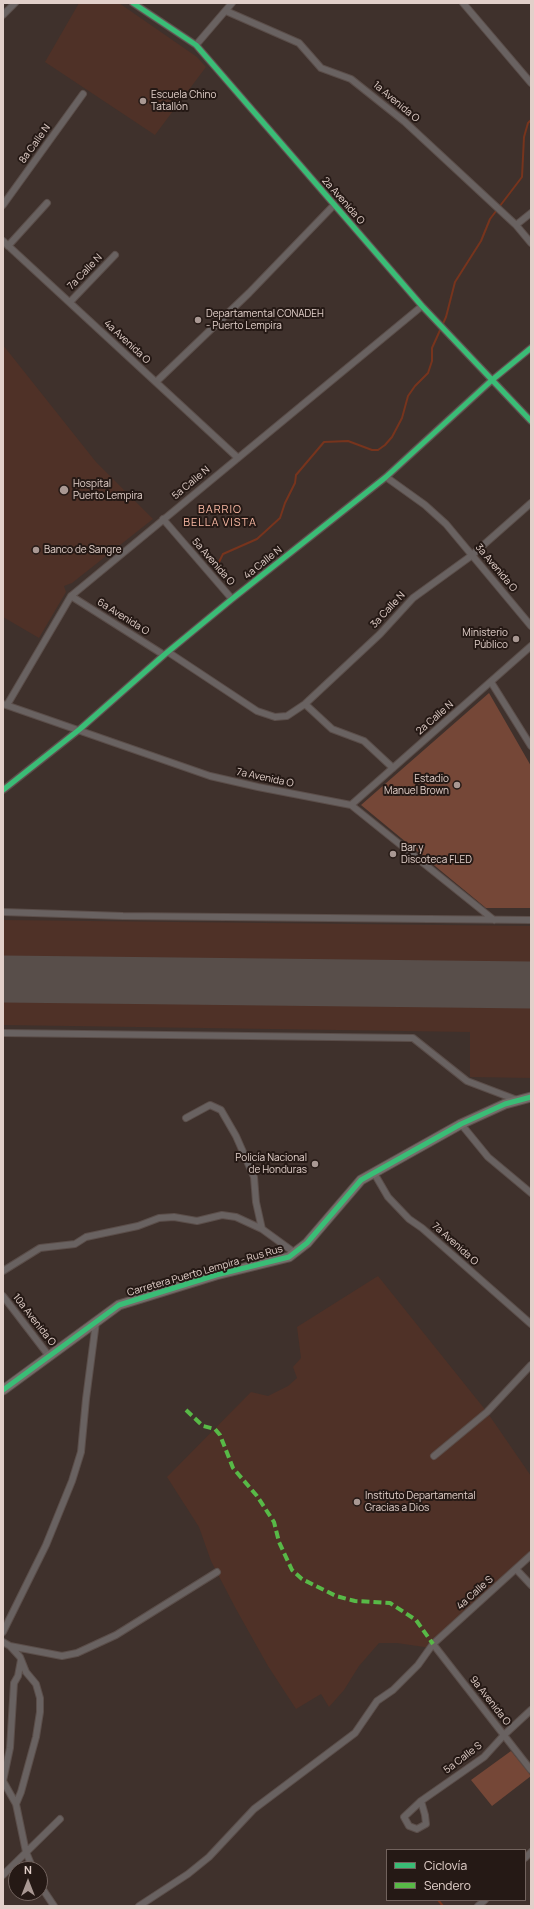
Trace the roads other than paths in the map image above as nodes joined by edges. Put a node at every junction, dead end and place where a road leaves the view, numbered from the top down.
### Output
1 (15, 3) edge
2 (133, 3) edge
3 (232, 3) edge
4 (463, 3) edge
5 (226, 11) junction
6 (3, 15) edge
7 (196, 45) junction
8 (531, 83) edge
9 (83, 94) dead end
10 (47, 203) dead end
11 (3, 205) edge
12 (334, 205) junction
13 (531, 213) edge
14 (516, 225) junction
15 (3, 241) edge
16 (531, 243) edge
17 (8, 246) junction
18 (115, 255) dead end
19 (70, 302) junction
20 (422, 306) junction
21 (531, 348) edge
22 (492, 380) junction
23 (156, 382) junction
24 (531, 421) edge
25 (238, 458) junction
26 (386, 477) junction
27 (531, 503) edge
28 (163, 519) junction
29 (471, 556) junction
30 (71, 596) junction
31 (232, 599) junction
32 (531, 626) edge
33 (531, 646) edge
34 (166, 654) junction
35 (491, 682) junction
36 (5, 704) edge
37 (305, 704) junction
38 (257, 711) joint
39 (80, 729) junction
40 (531, 746) edge
41 (393, 768) junction
42 (3, 790) edge
43 (351, 805) junction
44 (3, 912) edge
45 (494, 920) junction
46 (531, 920) edge
47 (3, 1033) edge
48 (531, 1097) edge
49 (517, 1100) junction
50 (186, 1118) dead end
51 (461, 1124) junction
52 (374, 1173) junction
53 (531, 1193) edge
54 (262, 1229) junction
55 (295, 1253) junction
56 (3, 1271) edge
57 (3, 1296) edge
58 (96, 1322) junction
59 (531, 1324) edge
60 (49, 1356) junction
61 (531, 1365) edge
62 (3, 1390) edge
63 (434, 1456) dead end
64 (531, 1556) edge
65 (516, 1569) junction
66 (217, 1572) dead end
67 (531, 1585) edge
68 (3, 1632) edge
69 (3, 1642) edge
70 (433, 1644) junction
71 (10, 1646) junction
72 (21, 1660) junction
73 (531, 1710) edge
74 (504, 1735) junction
75 (531, 1770) edge
76 (421, 1801) dead end
77 (16, 1804) junction
78 (60, 1819) dead end
79 (26, 1852) junction
80 (30, 1861) edge
81 (3, 1875) edge
82 (48, 1897) edge
83 (54, 1906) edge
84 (139, 1906) edge

1 - 6 street
2 - 7 street, 2a Avenida O
3 - 5 street
4 - 8 street
5 - 7 street
5 - 14 street, 1a Avenida O
7 - 12 street, 2a Avenida O
9 - 11 street, 8a Calle N
10 - 17 street
12 - 20 street, 2a Avenida O
12 - 23 street
13 - 14 street
14 - 16 street, 1a Avenida O
15 - 17 street, 4a Avenida O
17 - 19 street, 4a Avenida O
18 - 19 street, 7a Calle N
19 - 23 street, 4a Avenida O
20 - 22 street, 2a Avenida O
20 - 25 street, 5a Calle N
21 - 22 street, 4a Calle N
22 - 24 street, 2a Avenida O
22 - 26 street, 4a Calle N
23 - 25 street, 4a Avenida O
25 - 28 street, 5a Calle N
26 - 29 street, 3a Avenida O
26 - 31 street, 4a Calle N
27 - 29 street, 3a Calle N
28 - 30 street, 5a Calle N
28 - 31 street, 5a Avenida O
29 - 32 street, 3a Avenida O
29 - 37 street, 3a Calle N
30 - 34 street, 6a Avenida O
30 - 36 street, 5a Calle N
31 - 34 street, 4a Calle N
33 - 35 street, 2a Calle N
34 - 38 street, 6a Avenida O
34 - 39 street, 4a Calle N
35 - 40 street
35 - 41 street, 2a Calle N
36 - 39 street, 7a Avenida O
37 - 38 street, 3a Calle N
37 - 41 street
39 - 42 street, 4a Calle N
39 - 43 street, 7a Avenida O
41 - 43 street, 2a Calle N
43 - 45 street, 7a Avenida O
44 - 45 street
45 - 46 street
47 - 49 street
48 - 49 street, Carretera Puerto Lempira - Rus Rus
49 - 51 street, Carretera Puerto Lempira - Rus Rus
50 - 54 street
51 - 52 street, Carretera Puerto Lempira - Rus Rus
51 - 53 street
52 - 55 street, Carretera Puerto Lempira - Rus Rus
52 - 59 street, 7a Avenida O
54 - 55 street
54 - 56 street
55 - 58 street, Carretera Puerto Lempira - Rus Rus
57 - 60 street, 10a Avenida O
58 - 60 street, Carretera Puerto Lempira - Rus Rus
58 - 68 street
60 - 62 street, Carretera Puerto Lempira - Rus Rus
61 - 63 street
64 - 65 street, 4a Calle S
65 - 67 street
65 - 70 street, 4a Calle S
66 - 71 street
69 - 71 street
70 - 74 street, 9a Avenida O
70 - 84 street, 4a Calle S
71 - 72 street
72 - 77 street
72 - 77 street
73 - 74 street, 5a Calle S
74 - 75 street, 9a Avenida O
74 - 76 street, 5a Calle S
77 - 79 street
78 - 79 street
79 - 80 street
79 - 81 street
82 - 83 street

